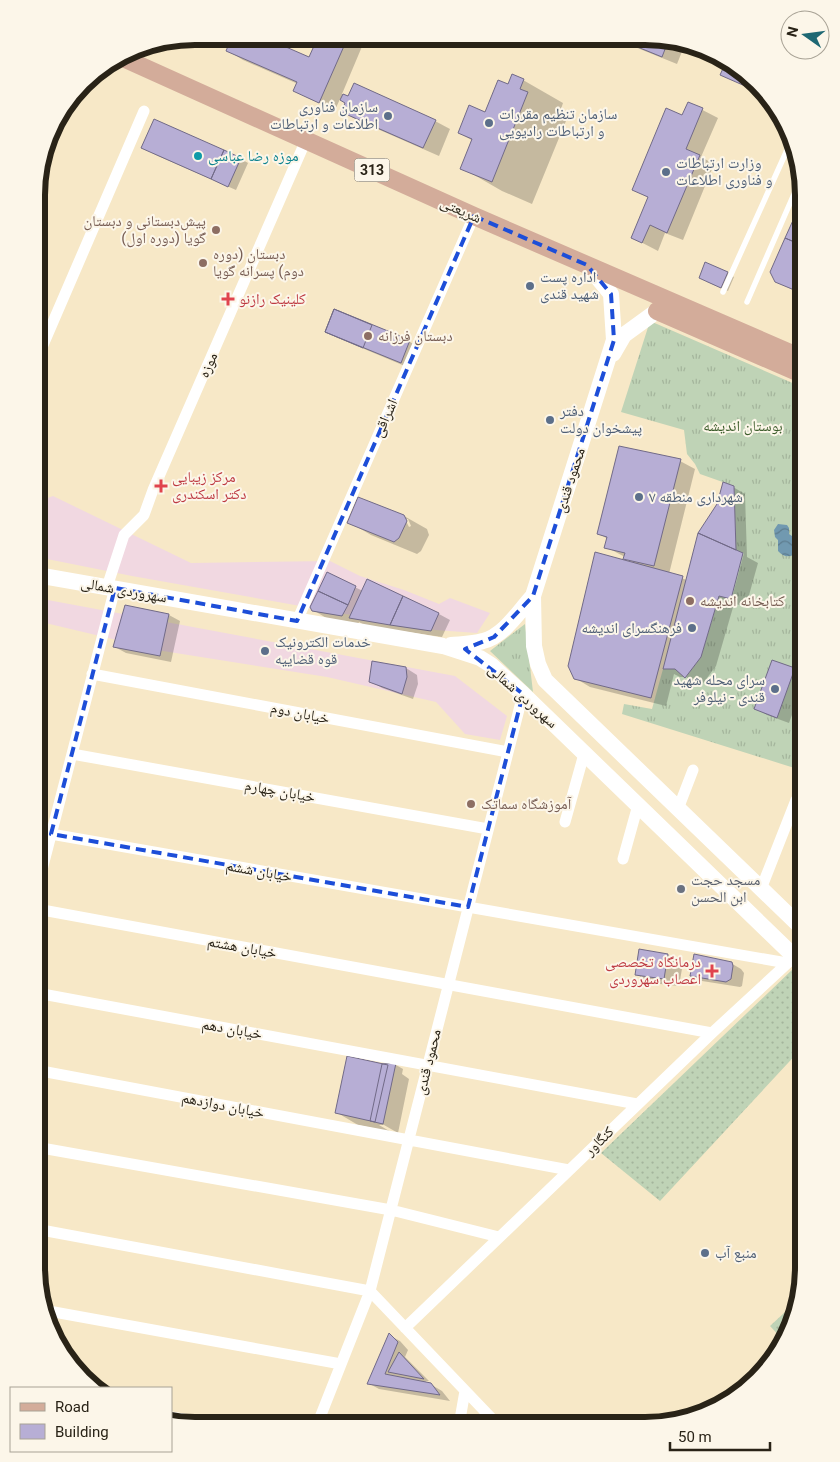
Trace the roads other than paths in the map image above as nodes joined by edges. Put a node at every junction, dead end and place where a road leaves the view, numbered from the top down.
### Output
1 (128, 61) edge
2 (144, 111) dead end
3 (306, 140) junction
4 (788, 149) edge
5 (795, 192) edge
6 (474, 216) junction
7 (587, 265) junction
8 (723, 292) dead end
9 (747, 302) dead end
10 (657, 311) joint
11 (45, 340) edge
12 (795, 355) edge
13 (607, 364) junction
14 (795, 371) edge
15 (45, 576) edge
16 (111, 588) junction
17 (533, 596) junction
18 (297, 620) junction
19 (444, 646) junction
20 (92, 674) junction
21 (522, 694) junction
22 (508, 752) junction
23 (72, 754) junction
24 (584, 754) junction
25 (693, 770) dead end
26 (795, 803) edge
27 (638, 805) junction
28 (678, 809) junction
29 (565, 822) dead end
30 (488, 829) junction
31 (51, 834) junction
32 (45, 858) edge
33 (623, 859) dead end
34 (761, 889) junction
35 (468, 907) junction
36 (45, 910) edge
37 (795, 921) edge
38 (795, 961) edge
39 (448, 984) junction
40 (45, 994) edge
41 (712, 1033) junction
42 (428, 1065) junction
43 (45, 1072) edge
44 (638, 1104) junction
45 (408, 1140) junction
46 (45, 1149) edge
47 (569, 1170) junction
48 (391, 1210) junction
49 (45, 1231) edge
50 (499, 1237) junction
51 (370, 1291) junction
52 (52, 1312) edge
53 (405, 1328) junction
54 (341, 1364) junction
55 (465, 1391) junction
56 (319, 1417) edge
57 (460, 1417) edge
58 (490, 1417) edge

1 - 3 main road, شریعتی / 313
2 - 11 street
3 - 6 main road, شریعتی / 313
3 - 16 street, موزه
4 - 8 lane
5 - 9 lane
6 - 7 main road, شریعتی / 313
6 - 18 street, اشراقی
7 - 12 main road, شریعتی / 313
7 - 13 main road, محمود قندی
10 - 13 main road, محمود قندی
10 - 14 main road
13 - 17 main road, محمود قندی
15 - 16 main road, سهروردی شمالی
16 - 18 main road, سهروردی شمالی
16 - 20 street, موزه
17 - 19 main road
17 - 28 main road, سهروردی شمالی
18 - 19 main road, سهروردی شمالی
19 - 21 main road, سهروردی شمالی
20 - 22 street, خیابان دوم
20 - 23 street, موزه
21 - 22 street, محمود قندی
21 - 24 main road, سهروردی شمالی
22 - 30 street, محمود قندی
23 - 30 street, خیابان چهارم
23 - 31 street, موزه
24 - 27 main road, سهروردی شمالی
24 - 29 street
25 - 28 street
26 - 34 street
27 - 33 street
27 - 38 main road, سهروردی شمالی
28 - 34 main road, سهروردی شمالی
30 - 35 street, محمود قندی
31 - 32 street, موزه
31 - 35 street, خیابان ششم
34 - 37 main road, سهروردی شمالی
35 - 38 street, خیابان ششم
35 - 39 street, محمود قندی
36 - 39 street, خیابان هشتم
38 - 41 street, کنگاور
39 - 41 street, خیابان هشتم
39 - 42 street, محمود قندی
40 - 42 street, خیابان دهم
41 - 44 street, کنگاور
42 - 44 street, خیابان دهم
42 - 45 street, محمود قندی
43 - 45 street, خیابان دوازدهم
44 - 47 street, کنگاور
45 - 47 street, خیابان دوازدهم
45 - 48 street, محمود قندی
46 - 48 street
47 - 50 street, کنگاور
48 - 50 street
48 - 51 street, محمود قندی
49 - 51 street
50 - 53 street, کنگاور
51 - 53 street
51 - 54 street, محمود قندی
52 - 54 street
53 - 55 street
54 - 56 street, محمود قندی
55 - 57 street
55 - 58 street

